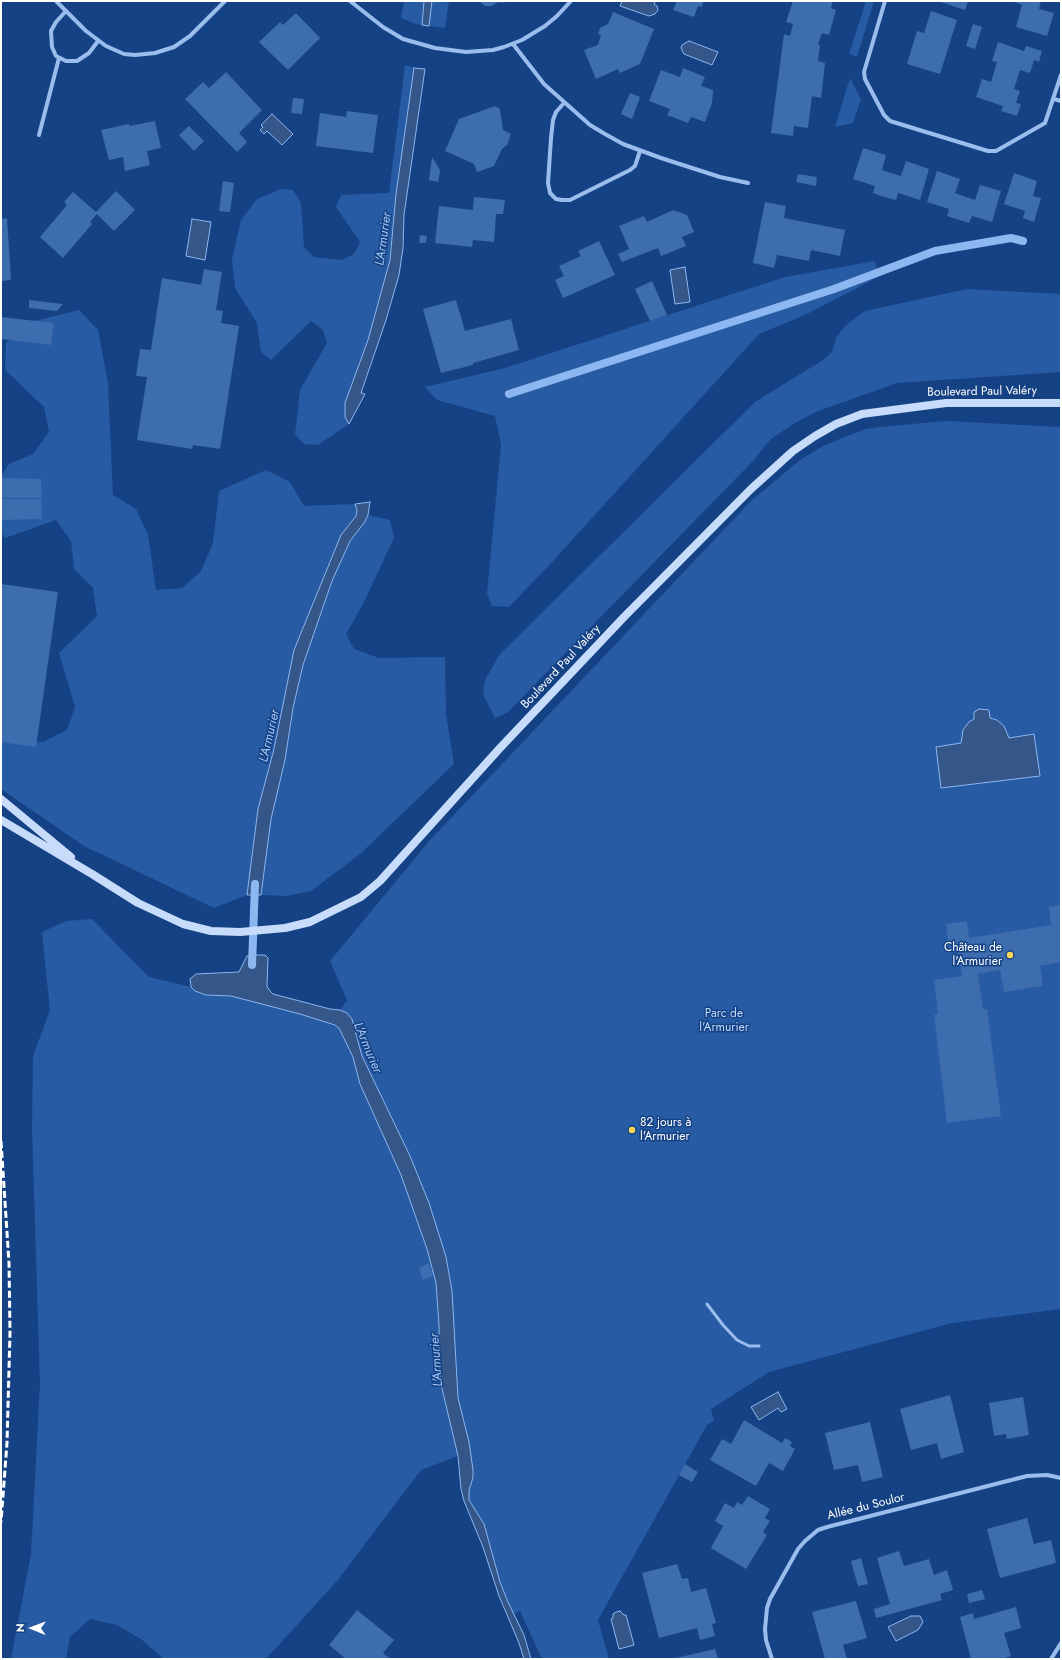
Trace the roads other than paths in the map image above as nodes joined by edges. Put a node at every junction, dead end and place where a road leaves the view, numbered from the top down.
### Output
1 (56, 1) edge
2 (225, 1) edge
3 (350, 1) edge
4 (571, 1) edge
5 (885, 1) edge
6 (66, 11) junction
7 (98, 41) junction
8 (513, 44) junction
9 (59, 58) junction
10 (1061, 75) edge
11 (1054, 99) junction
12 (1061, 101) edge
13 (564, 103) junction
14 (39, 135) dead end
15 (640, 150) junction
16 (748, 183) dead end
17 (1061, 402) edge
18 (1, 799) edge
19 (1, 820) edge
20 (92, 874) junction
21 (707, 1304) dead end
22 (759, 1346) dead end
23 (1061, 1478) edge
24 (1061, 1643) edge
25 (772, 1659) edge
26 (1051, 1659) edge

1 - 6 street
2 - 7 street
3 - 8 street
4 - 8 street
5 - 11 street
6 - 7 street
6 - 9 street
7 - 9 street
8 - 13 street
9 - 14 street
10 - 11 street
11 - 12 street
13 - 15 street
13 - 15 street
15 - 16 street
17 - 20 street, Boulevard Paul Valéry
18 - 20 street, Boulevard Paul Valéry
19 - 20 street, Boulevard Paul Valéry
21 - 22 lane
23 - 25 street, Allée du Soulor
24 - 26 street

